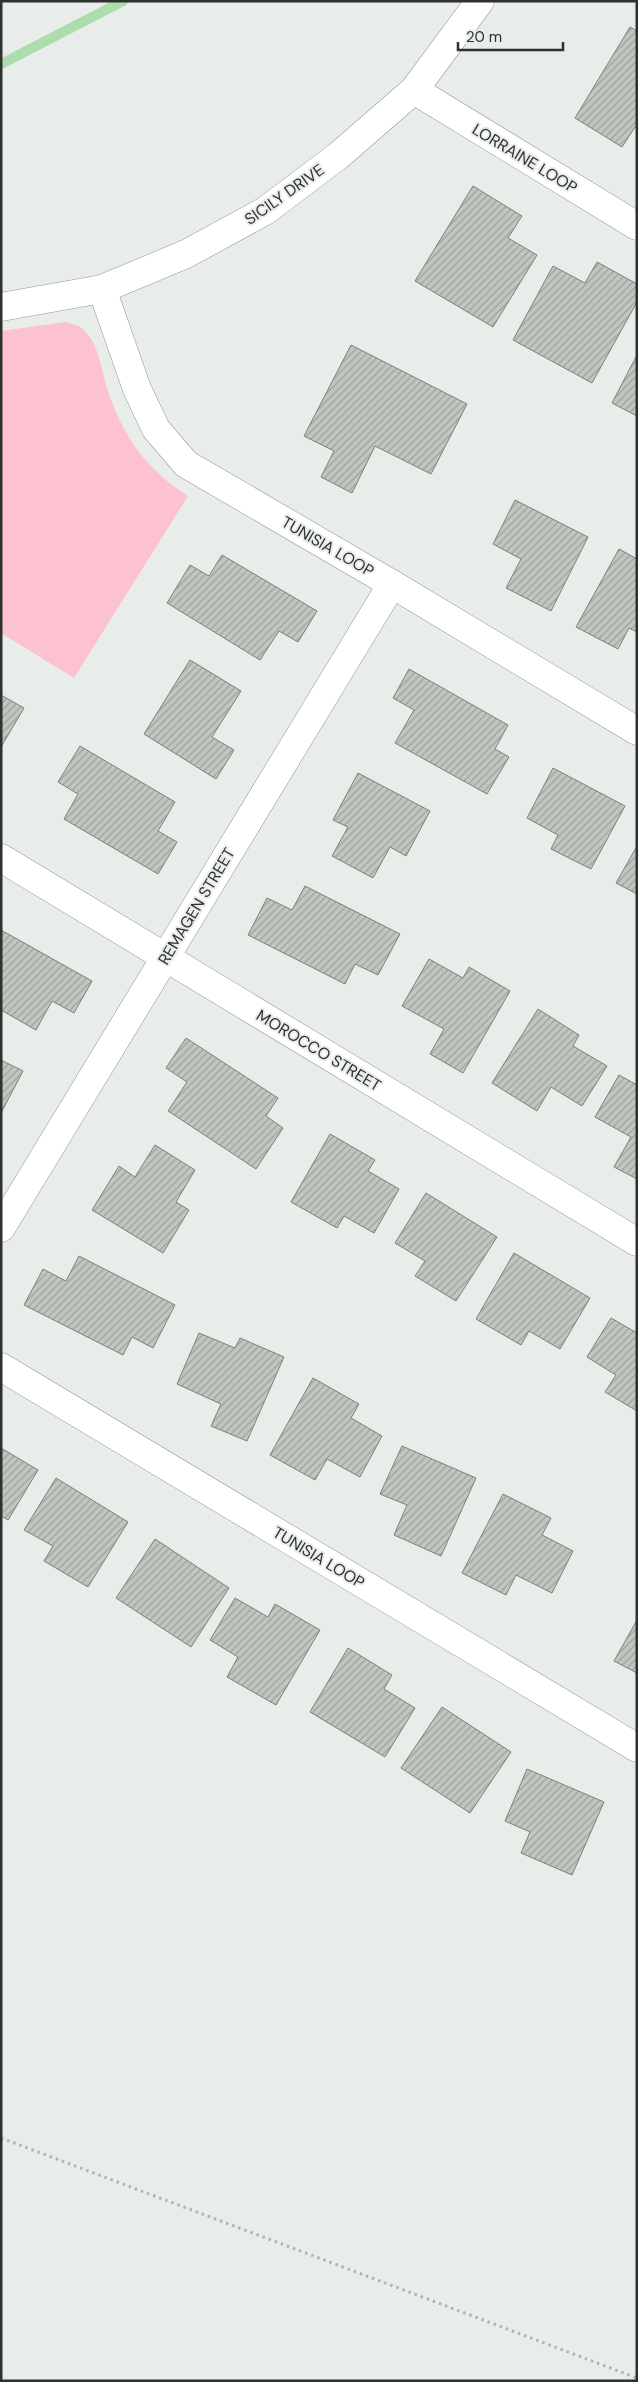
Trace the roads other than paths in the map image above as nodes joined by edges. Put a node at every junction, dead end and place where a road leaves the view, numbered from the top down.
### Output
1 (480, 1) edge
2 (414, 90) junction
3 (637, 226) edge
4 (102, 289) junction
5 (1, 307) edge
6 (392, 584) junction
7 (637, 731) edge
8 (1, 858) edge
9 (166, 956) junction
10 (1, 1228) edge
11 (637, 1242) edge
12 (1, 1366) edge
13 (637, 1748) edge

1 - 2 street, SICILY DRIVE
2 - 3 street, LORRAINE LOOP
2 - 4 street, SICILY DRIVE
4 - 5 street, SICILY DRIVE
4 - 6 street, TUNISIA LOOP
6 - 7 street, TUNISIA LOOP
6 - 9 street, REMAGEN STREET
8 - 9 street, MOROCCO STREET
9 - 10 street, REMAGEN STREET
9 - 11 street, MOROCCO STREET
12 - 13 street, TUNISIA LOOP

